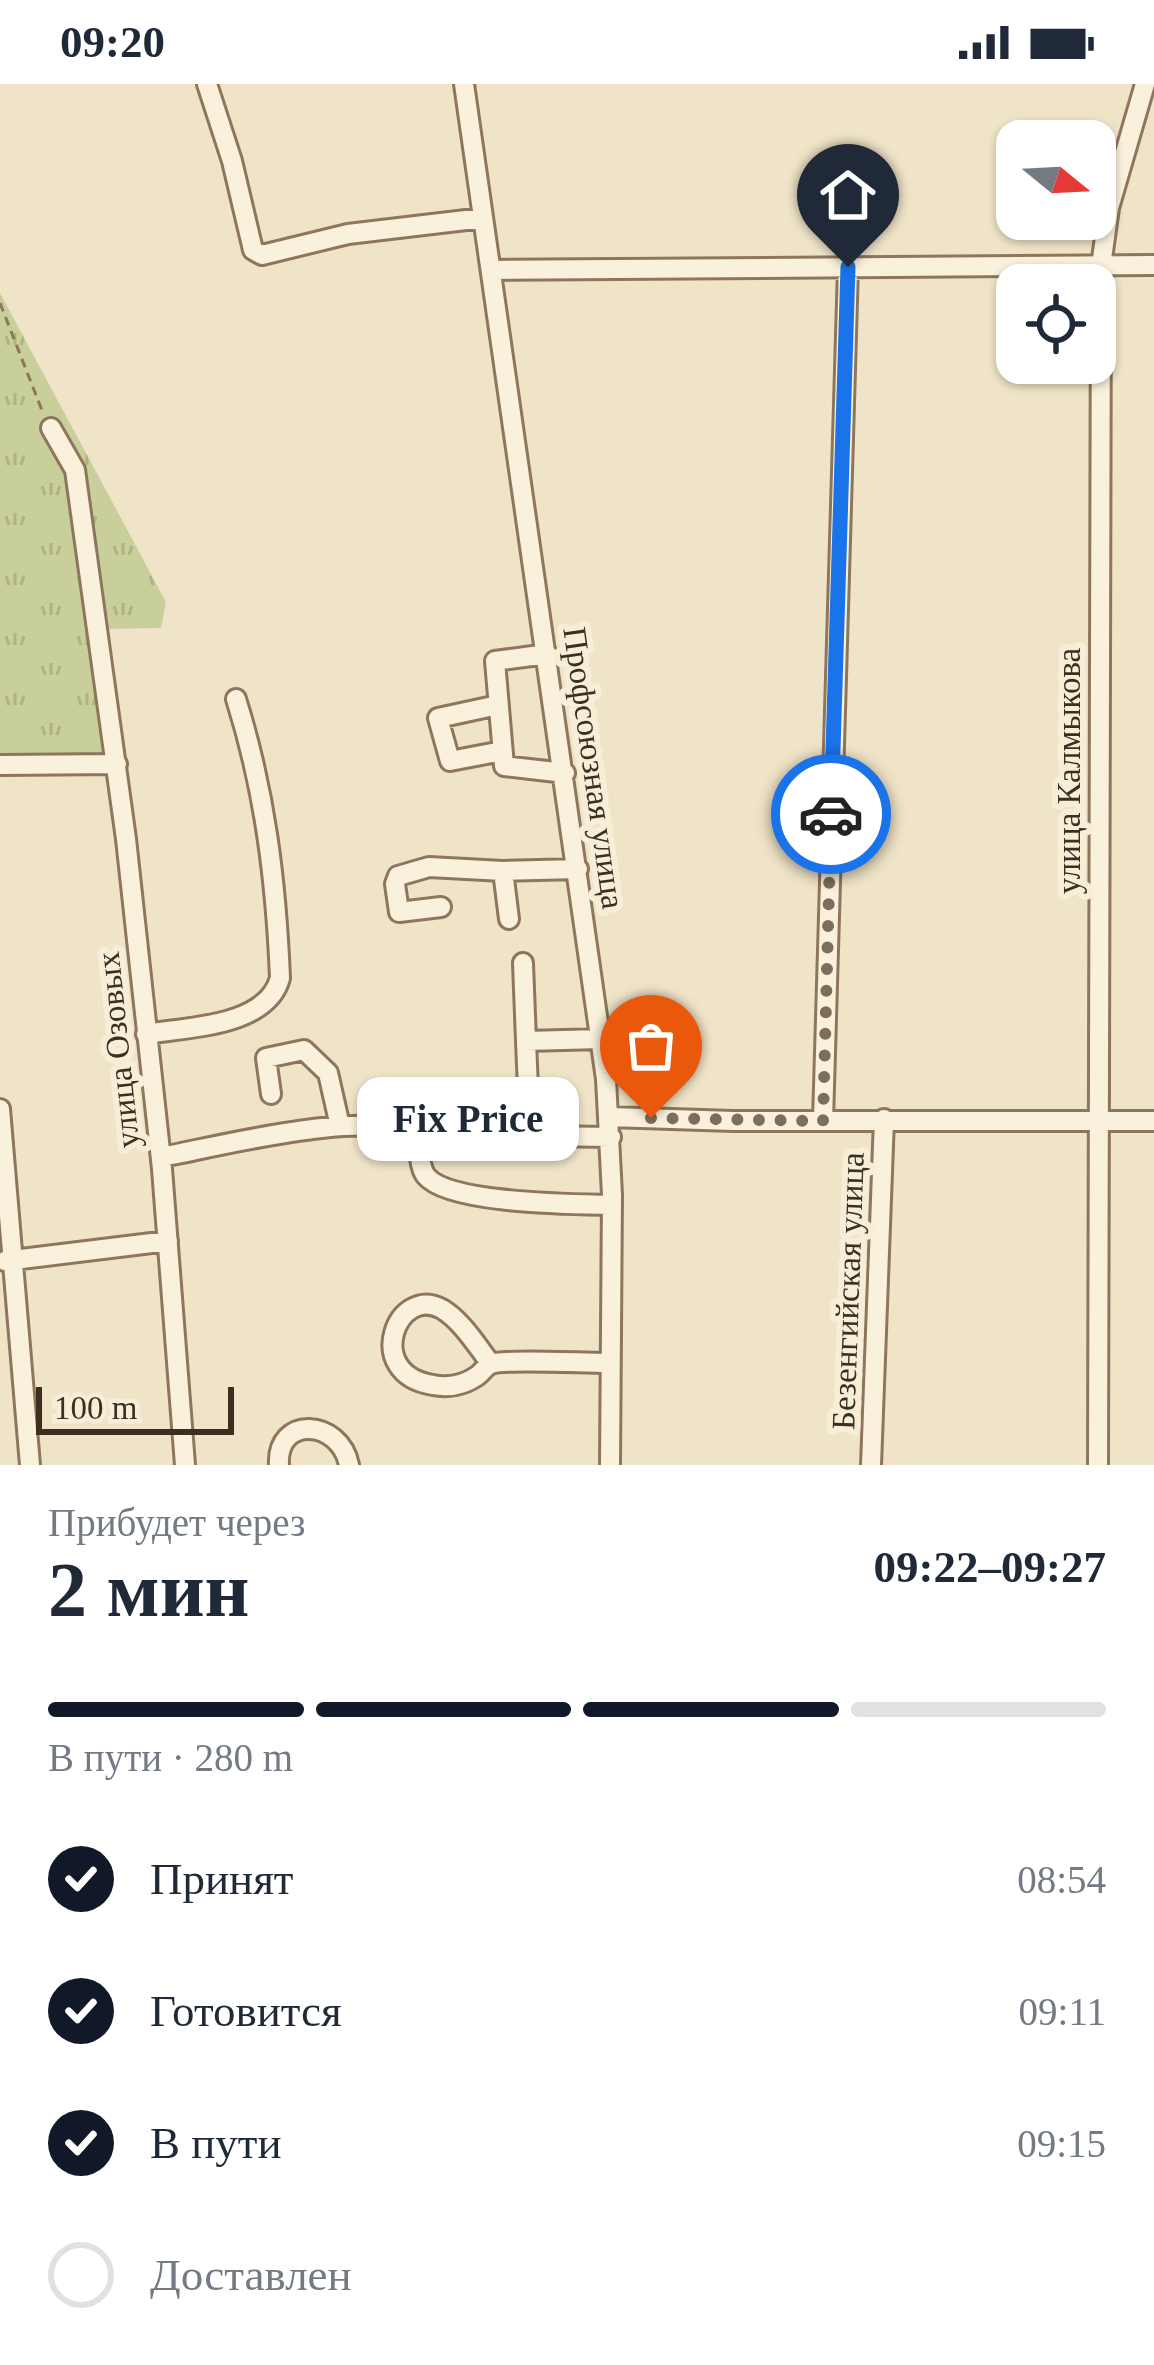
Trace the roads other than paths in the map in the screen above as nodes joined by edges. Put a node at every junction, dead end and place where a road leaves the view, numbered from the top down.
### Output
1 (206, 84) edge
2 (464, 84) edge
3 (1145, 84) edge
4 (483, 218) junction
5 (1100, 264) edge
6 (1154, 265) edge
7 (996, 266) edge
8 (1116, 266) edge
9 (848, 267) junction
10 (491, 270) junction
11 (1100, 384) edge
12 (51, 428) road end
13 (547, 654) junction
14 (236, 699) dead end
15 (498, 705) junction
16 (502, 751) junction
17 (117, 764) junction
18 (0, 766) edge
19 (565, 773) junction
20 (578, 869) junction
21 (503, 872) junction
22 (441, 907) dead end
23 (509, 919) dead end
24 (523, 963) dead end
25 (146, 1034) junction
26 (601, 1039) junction
27 (526, 1041) junction
28 (272, 1094) dead end
29 (0, 1109) edge
30 (610, 1117) junction
31 (884, 1119) junction
32 (1099, 1120) junction
33 (823, 1121) junction
34 (1154, 1121) edge
35 (340, 1126) junction
36 (484, 1135) dead end
37 (530, 1136) junction
38 (610, 1137) junction
39 (160, 1157) junction
40 (612, 1205) junction
41 (168, 1241) junction
42 (6, 1261) edge
43 (610, 1363) junction
44 (490, 1364) junction
45 (30, 1465) edge
46 (185, 1465) edge
47 (279, 1465) edge
48 (349, 1465) edge
49 (610, 1465) edge
50 (871, 1465) edge
51 (1098, 1465) edge

1 - 4 street
2 - 4 street, Профсоюзная улица
3 - 5 street, улица Калмыкова
4 - 10 street, Профсоюзная улица
6 - 8 street
7 - 9 street
9 - 10 street
9 - 33 street, Безенгийская улица
10 - 13 street, Профсоюзная улица
11 - 32 street, улица Калмыкова
12 - 17 street, улица Озовых
13 - 15 street
13 - 19 street, Профсоюзная улица
14 - 25 street
15 - 16 street
15 - 16 street
16 - 19 street
17 - 18 street
17 - 25 street, улица Озовых
19 - 20 street, Профсоюзная улица
20 - 21 street
20 - 26 street, Профсоюзная улица
21 - 22 street
21 - 23 street
24 - 27 street
25 - 39 street, улица Озовых
26 - 27 street
26 - 30 street, Профсоюзная улица
27 - 37 street
28 - 35 street
29 - 42 street
30 - 33 street
30 - 38 street, Профсоюзная улица
31 - 32 street
31 - 33 street
31 - 50 street, Безенгийская улица
32 - 34 street
32 - 51 street, улица Калмыкова
35 - 39 street
35 - 40 street
36 - 37 street
37 - 38 street
38 - 40 street, Профсоюзная улица
39 - 41 street, улица Озовых
40 - 43 street, Профсоюзная улица
41 - 42 street
41 - 46 street, улица Озовых
42 - 45 street
43 - 44 street
43 - 49 street, Профсоюзная улица
44 - 44 street
47 - 48 street

